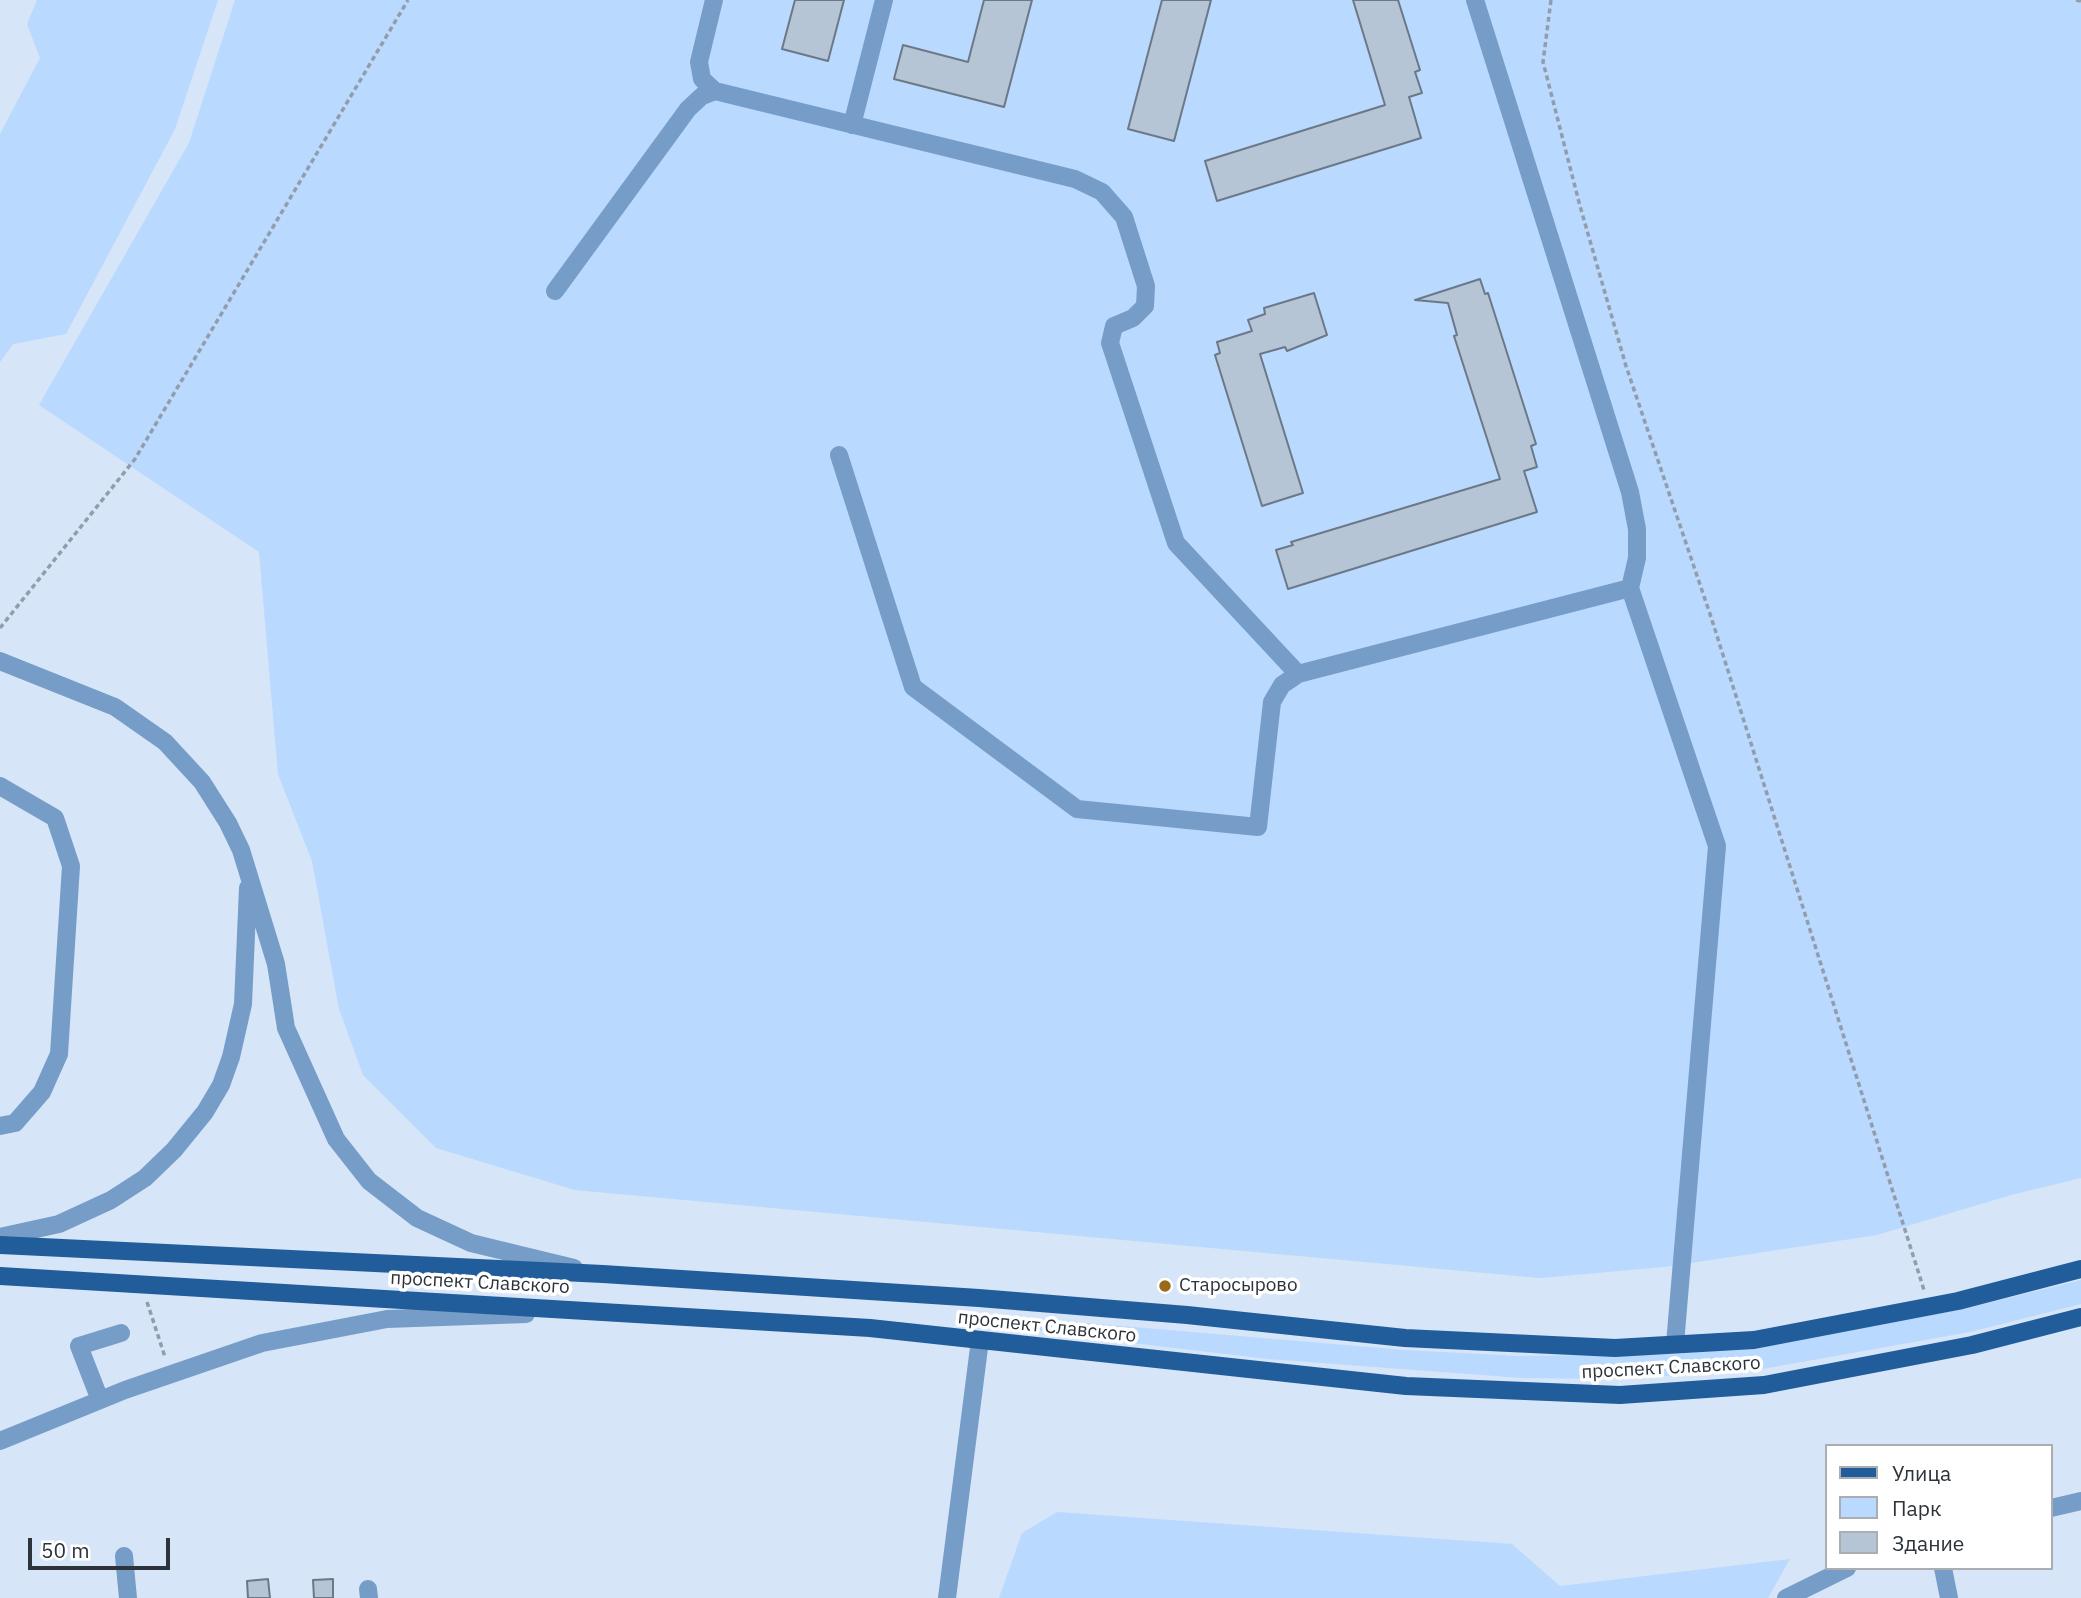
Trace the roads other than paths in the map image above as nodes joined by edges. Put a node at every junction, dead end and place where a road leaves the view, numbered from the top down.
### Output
1 (714, 0) edge
2 (884, 0) edge
3 (1475, 0) edge
4 (715, 91) junction
5 (852, 125) junction
6 (555, 291) dead end
7 (839, 455) dead end
8 (1630, 588) junction
9 (0, 661) edge
10 (1298, 674) junction
11 (0, 786) edge
12 (249, 874) junction
13 (0, 1126) edge
14 (0, 1237) edge
15 (0, 1245) edge
16 (2081, 1269) edge
17 (603, 1274) junction
18 (0, 1276) edge
19 (597, 1311) junction
20 (2081, 1317) edge
21 (121, 1333) dead end
22 (980, 1340) junction
23 (1675, 1345) junction
24 (100, 1400) junction
25 (0, 1441) edge
26 (2081, 1501) edge
27 (2053, 1508) edge
28 (124, 1556) dead end
29 (1843, 1570) edge
30 (1943, 1570) edge
31 (128, 1598) edge
32 (947, 1598) edge
33 (1786, 1598) edge
34 (1950, 1598) edge

1 - 4 street
2 - 5 street
3 - 8 street
4 - 5 street
4 - 6 street
5 - 10 street
7 - 10 street
8 - 10 street
8 - 23 street
9 - 12 street
11 - 13 street
12 - 14 street
12 - 17 street
15 - 17 main road, проспект Славского
16 - 23 main road, проспект Славского
17 - 23 main road, проспект Славского
18 - 19 main road, проспект Славского
19 - 22 main road, проспект Славского
19 - 24 street
20 - 22 main road, проспект Славского
21 - 24 street
22 - 32 street
24 - 25 street
26 - 27 street
28 - 31 street
29 - 33 street
30 - 34 street

